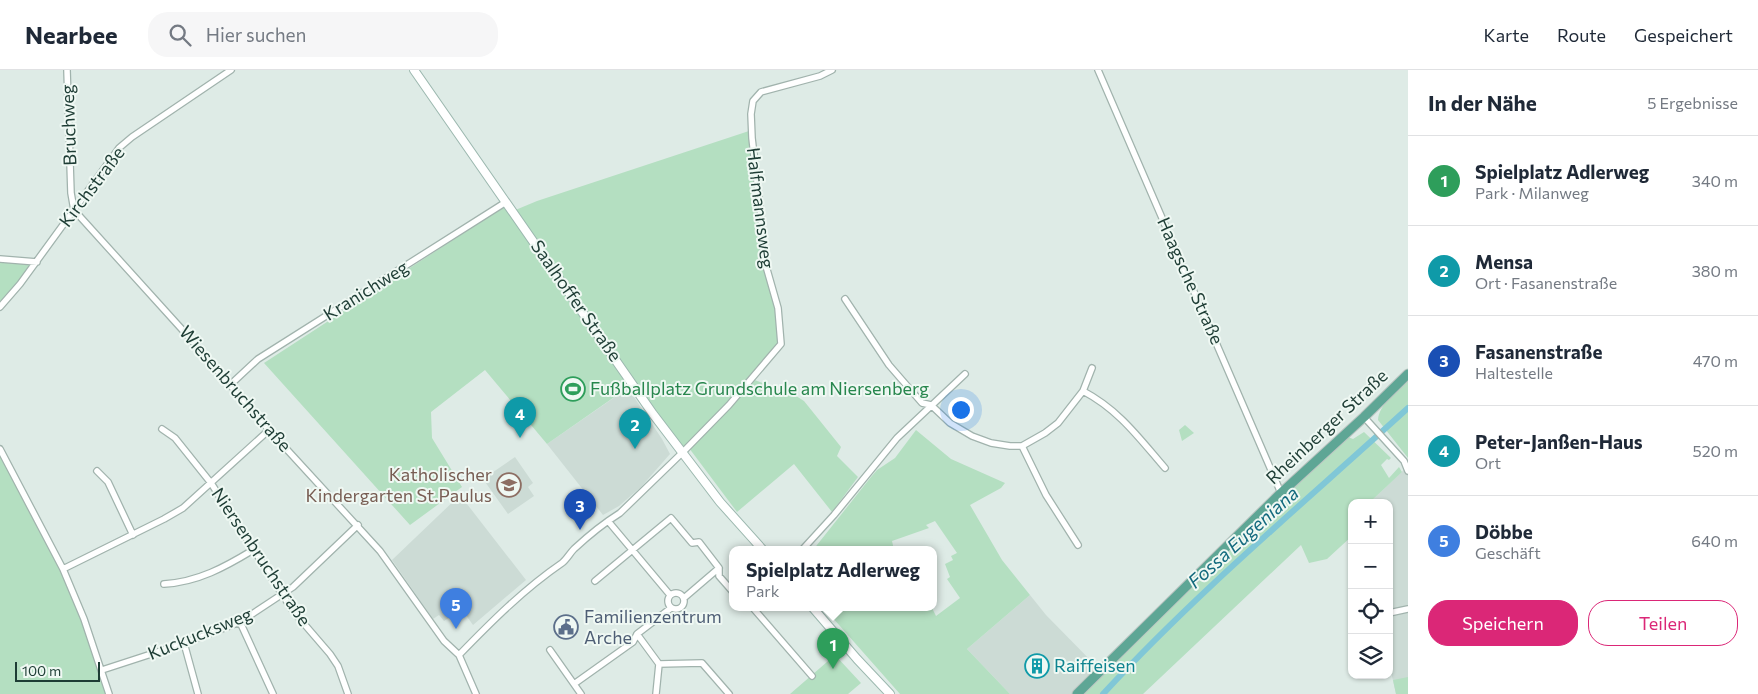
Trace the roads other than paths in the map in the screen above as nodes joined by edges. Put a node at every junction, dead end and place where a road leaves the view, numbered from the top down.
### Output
1 (67, 70) edge
2 (231, 70) edge
3 (414, 70) edge
4 (832, 70) edge
5 (1098, 70) edge
6 (506, 202) junction
7 (74, 210) junction
8 (0, 259) edge
9 (36, 262) junction
10 (845, 299) dead end
11 (0, 307) edge
12 (1092, 368) dead end
13 (965, 374) dead end
14 (1408, 374) edge
15 (230, 385) junction
16 (1083, 391) junction
17 (931, 405) junction
18 (1364, 417) junction
19 (162, 429) dead end
20 (269, 430) junction
21 (1022, 446) junction
22 (0, 449) edge
23 (683, 452) junction
24 (1165, 468) dead end
25 (97, 471) dead end
26 (1408, 471) edge
27 (211, 482) junction
28 (1281, 493) junction
29 (608, 521) junction
30 (358, 525) junction
31 (133, 535) junction
32 (1078, 545) dead end
33 (759, 546) edge
34 (806, 546) edge
35 (254, 550) junction
36 (632, 550) junction
37 (719, 568) junction
38 (63, 569) junction
39 (595, 581) dead end
40 (164, 584) dead end
41 (729, 587) edge
42 (670, 595) junction
43 (282, 596) junction
44 (684, 598) junction
45 (671, 608) junction
46 (1408, 608) edge
47 (756, 611) edge
48 (816, 611) edge
49 (1393, 612) edge
50 (240, 622) junction
51 (638, 634) junction
52 (184, 643) junction
53 (550, 650) dead end
54 (458, 655) junction
55 (659, 664) junction
56 (102, 670) junction
57 (812, 676) dead end
58 (574, 684) junction
59 (109, 694) edge
60 (198, 694) edge
61 (273, 694) edge
62 (348, 694) edge
63 (476, 694) edge
64 (581, 694) edge
65 (656, 694) edge
66 (729, 694) edge
67 (890, 694) edge
68 (1076, 694) edge

1 - 7 street, Bruchweg
2 - 7 street, Kirchstraße
3 - 6 main road, Saalhoffer Straße
4 - 23 street, Halfmannsweg
5 - 28 street, Haagsche Straße
6 - 15 street, Kranichweg
6 - 23 main road, Saalhoffer Straße
7 - 9 street, Kirchstraße
7 - 15 street, Wiesenbruchstraße
8 - 9 street
9 - 11 street, Kirchstraße
10 - 17 street
12 - 16 street
13 - 17 street
14 - 18 main road, Rheinberger Straße
15 - 20 street, Wiesenbruchstraße
16 - 21 street
16 - 24 street
17 - 21 street
17 - 34 street
18 - 26 street
18 - 28 main road, Rheinberger Straße
19 - 27 street, Niersenbruchstraße
20 - 27 street
20 - 30 street, Wiesenbruchstraße
21 - 32 street
22 - 38 street
23 - 29 street
23 - 33 main road, Saalhoffer Straße
25 - 31 street
27 - 31 street
27 - 35 street, Niersenbruchstraße
28 - 68 main road, Rheinberger Straße
29 - 36 street
29 - 54 street
30 - 43 street, Kuckucksweg
30 - 54 street, Wiesenbruchstraße
31 - 38 street
35 - 40 street
35 - 43 street, Niersenbruchstraße
36 - 37 street
36 - 39 street
36 - 42 street
37 - 41 street
37 - 44 street
38 - 56 street
42 - 44 street
42 - 45 street
43 - 50 street, Kuckucksweg
43 - 62 street, Niersenbruchstraße
44 - 45 street
45 - 51 street
46 - 49 street
47 - 57 street
48 - 67 main road
50 - 52 street, Kuckucksweg
50 - 61 street
51 - 55 street
51 - 58 street
52 - 56 street, Kuckucksweg
52 - 60 street
53 - 58 street
54 - 63 street, Wiesenbruchstraße
55 - 65 street
55 - 66 street
56 - 59 street
58 - 64 street

